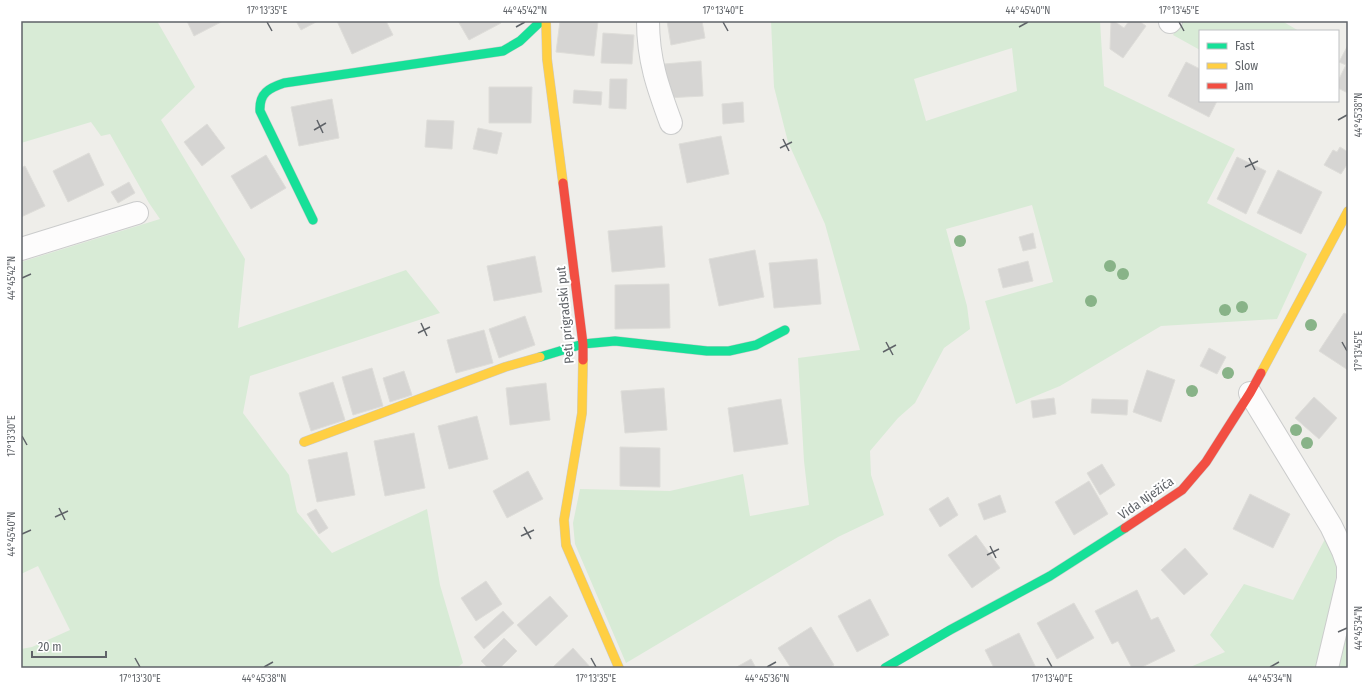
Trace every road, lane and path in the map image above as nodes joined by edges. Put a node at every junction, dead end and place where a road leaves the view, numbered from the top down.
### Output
1 (541, 21) edge
2 (546, 21) edge
3 (648, 21) edge
4 (672, 123) dead end
5 (1348, 211) edge
6 (137, 213) dead end
7 (313, 220) dead end
8 (21, 248) edge
9 (784, 330) dead end
10 (583, 344) junction
11 (1250, 393) junction
12 (304, 442) dead end
13 (619, 668) edge
14 (885, 668) edge
15 (1327, 668) edge

1 - 7 street
2 - 10 street, Peti prigradski put
3 - 4 street
5 - 11 street, Vida Nježića
6 - 8 street
9 - 10 street
10 - 12 street
10 - 13 street, Peti prigradski put
11 - 14 street, Vida Nježića
11 - 15 street

